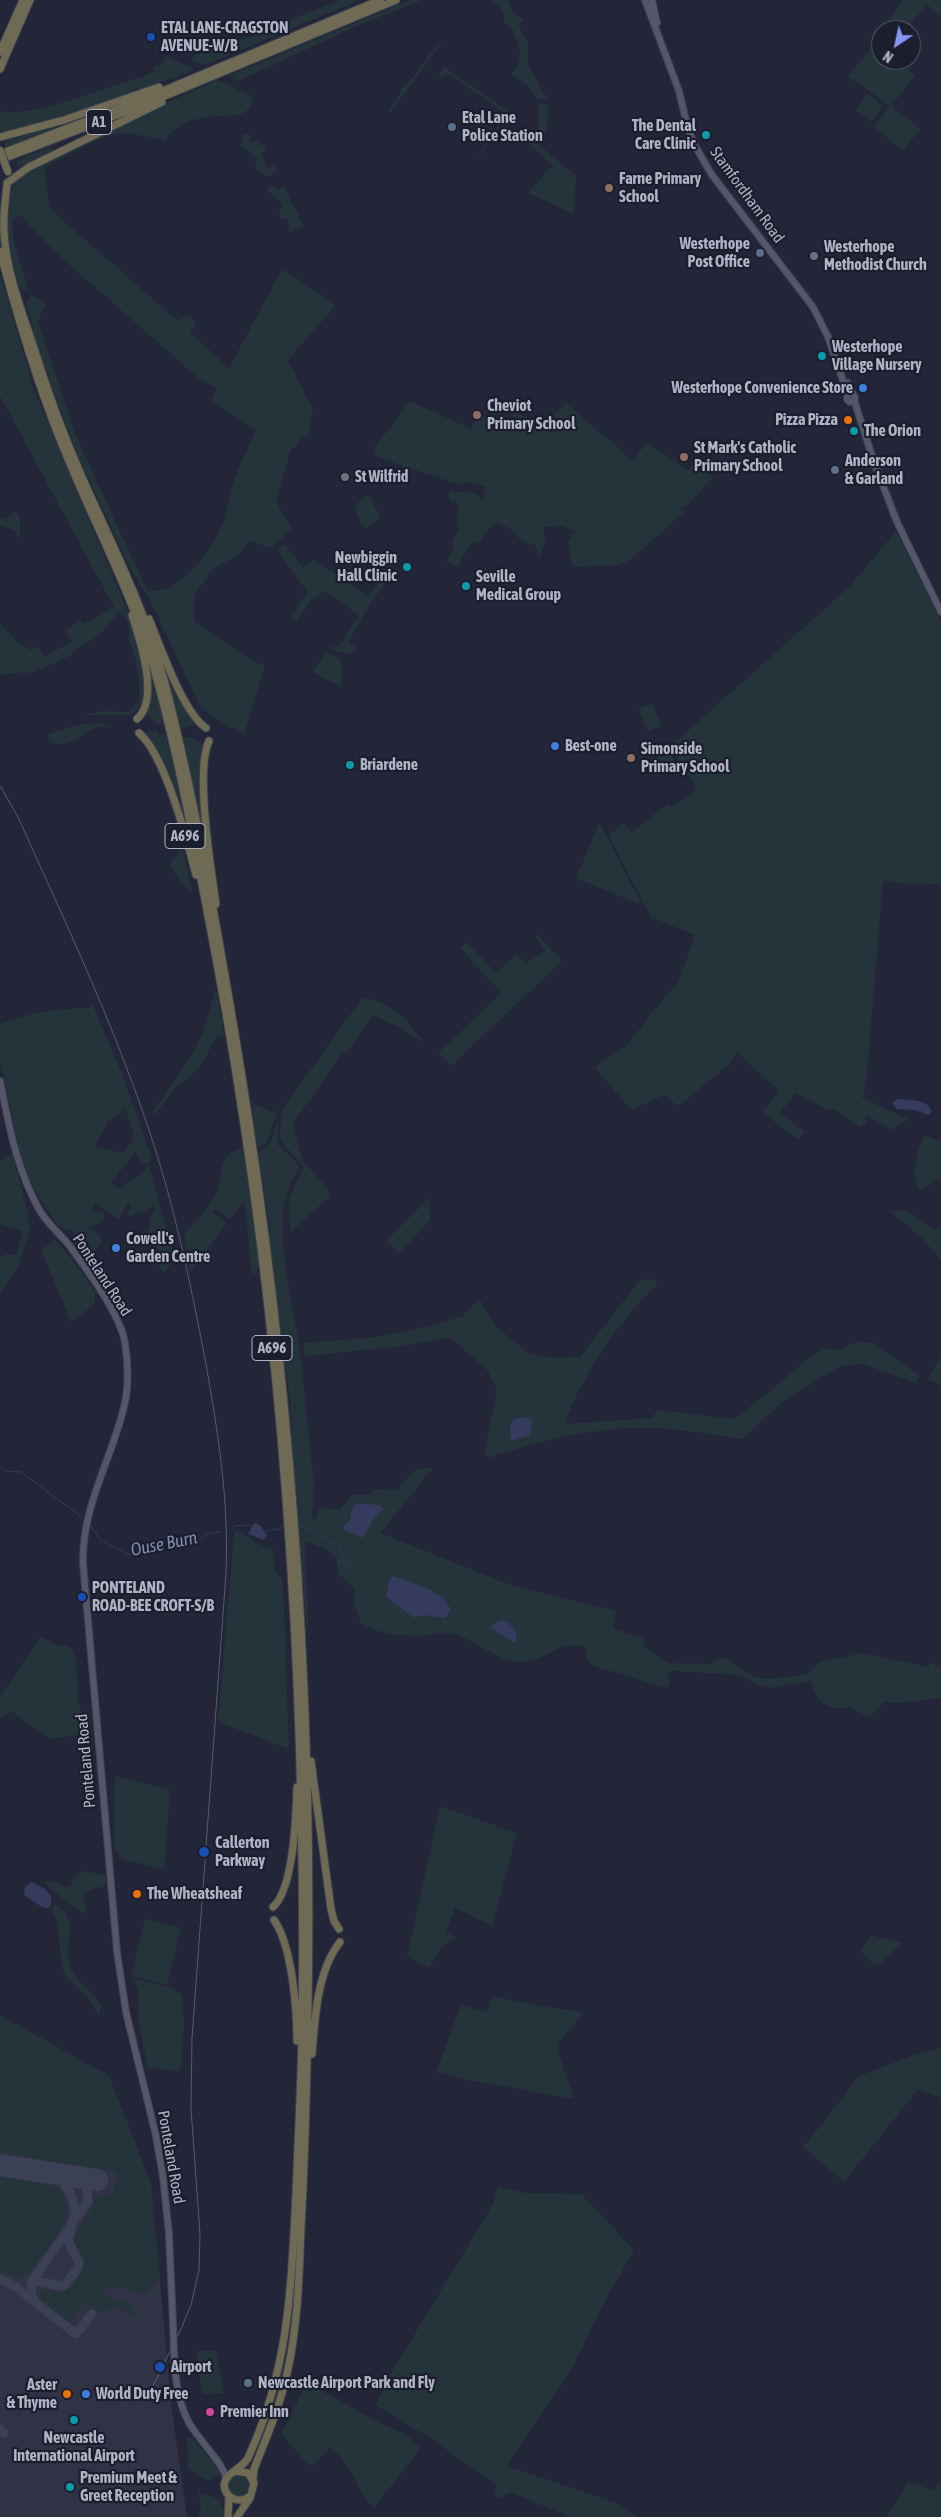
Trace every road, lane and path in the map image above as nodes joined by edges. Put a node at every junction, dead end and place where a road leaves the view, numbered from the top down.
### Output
1 (22, 0) edge
2 (30, 0) edge
3 (380, 0) edge
4 (396, 0) edge
5 (644, 0) edge
6 (652, 0) edge
7 (0, 52) edge
8 (0, 69) edge
9 (197, 80) junction
10 (0, 136) edge
11 (0, 150) edge
12 (0, 154) edge
13 (0, 160) edge
14 (7, 184) junction
15 (0, 198) edge
16 (0, 251) edge
17 (851, 398) junction
18 (116, 549) junction
19 (115, 561) junction
20 (941, 612) edge
21 (137, 719) dead end
22 (206, 728) dead end
23 (139, 733) dead end
24 (209, 741) dead end
25 (217, 947) junction
26 (0, 1081) edge
27 (304, 1684) junction
28 (298, 1704) junction
29 (273, 1906) dead end
30 (274, 1920) dead end
31 (340, 1930) dead end
32 (340, 1942) dead end
33 (302, 2121) junction
34 (217, 2461) junction
35 (235, 2471) junction
36 (253, 2479) junction
37 (226, 2480) junction
38 (251, 2495) junction
39 (229, 2497) junction
40 (228, 2517) edge
41 (237, 2517) edge

1 - 7 highway
2 - 8 highway
3 - 9 highway, A1
4 - 9 highway, A1
5 - 17 main road, Stamfordham Road
6 - 17 main road, Stamfordham Road
9 - 10 highway, A1
9 - 12 highway, A1
9 - 13 highway, A1
9 - 14 highway, A1
11 - 14 highway, bridge
14 - 15 highway
14 - 18 highway, A696
16 - 19 highway, A696
17 - 20 main road, Stamfordham Road
18 - 22 highway, A696
18 - 25 highway, A696
19 - 21 highway, A696
19 - 25 highway, A696
23 - 25 highway, A696
24 - 25 highway, A696
25 - 27 highway, A696
25 - 28 highway, A696
26 - 34 main road, Ponteland Road, bridge
27 - 31 highway
27 - 33 highway, A696
28 - 29 highway
28 - 33 highway, A696
30 - 33 highway
32 - 33 highway
33 - 35 highway, A696
33 - 36 highway, A696
34 - 35 main road, Ponteland Road
34 - 37 main road, Ponteland Road
35 - 36 highway
35 - 37 highway, A696
36 - 38 highway, A696
37 - 39 highway
38 - 39 highway
38 - 41 highway, A696
39 - 40 highway

